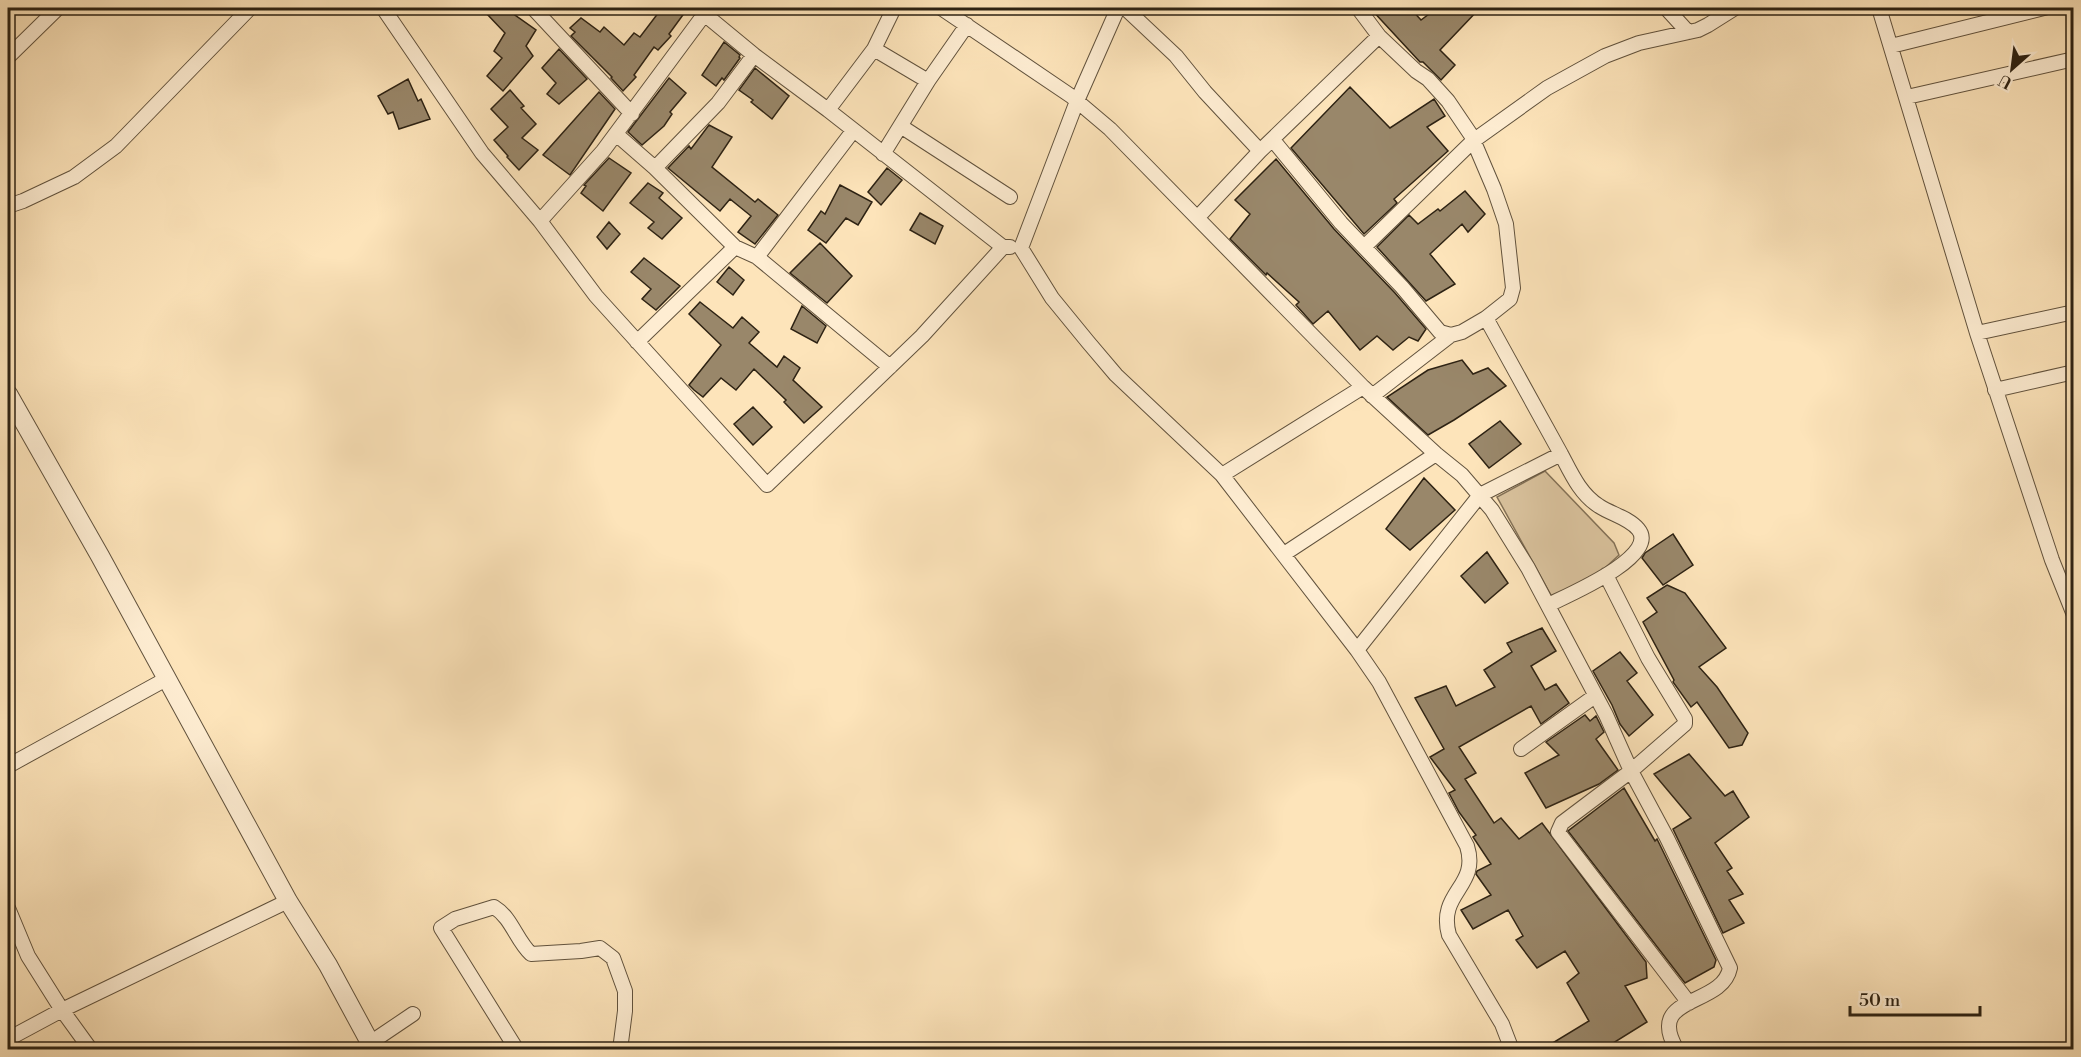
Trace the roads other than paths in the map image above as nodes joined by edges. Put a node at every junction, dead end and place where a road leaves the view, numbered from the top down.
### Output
1 (58, 8) edge
2 (250, 8) edge
3 (383, 8) edge
4 (533, 8) edge
5 (894, 8) edge
6 (941, 8) edge
7 (1118, 8) edge
8 (1125, 8) edge
9 (1358, 8) edge
10 (1666, 8) edge
11 (1735, 8) edge
12 (1880, 8) edge
13 (2044, 8) edge
14 (703, 9) edge
15 (967, 25) junction
16 (1688, 32) junction
17 (1379, 36) junction
18 (1891, 46) junction
19 (874, 49) junction
20 (754, 55) junction
21 (8, 57) edge
22 (2073, 58) edge
23 (928, 81) junction
24 (1907, 96) junction
25 (1077, 101) junction
26 (828, 110) junction
27 (632, 114) junction
28 (902, 127) junction
29 (853, 131) junction
30 (616, 134) junction
31 (1273, 140) junction
32 (1473, 141) junction
33 (1260, 151) junction
34 (883, 154) junction
35 (656, 168) junction
36 (1010, 197) dead end
37 (8, 206) edge
38 (1198, 217) junction
39 (540, 221) junction
40 (735, 247) junction
41 (1003, 247) junction
42 (1364, 247) junction
43 (1021, 248) junction
44 (757, 257) junction
45 (2073, 312) edge
46 (1486, 318) junction
47 (1977, 333) junction
48 (1451, 335) junction
49 (637, 342) junction
50 (890, 367) junction
51 (2073, 372) edge
52 (1995, 390) junction
53 (1367, 391) junction
54 (8, 394) edge
55 (1436, 454) junction
56 (1561, 454) junction
57 (1222, 474) junction
58 (1480, 495) junction
59 (1284, 554) junction
60 (1606, 575) junction
61 (1548, 606) junction
62 (2073, 615) edge
63 (1357, 650) junction
64 (168, 678) junction
65 (1595, 696) junction
66 (1521, 749) dead end
67 (8, 766) edge
68 (1631, 771) junction
69 (288, 902) junction
70 (8, 908) edge
71 (1689, 1003) junction
72 (62, 1010) junction
73 (412, 1014) dead end
74 (9, 1036) edge
75 (372, 1046) edge
76 (91, 1050) edge
77 (517, 1050) edge
78 (620, 1050) edge
79 (1512, 1050) edge
80 (1677, 1050) edge

1 - 21 street
2 - 37 street
3 - 39 street
4 - 27 street
5 - 19 street
6 - 15 street
7 - 25 street
8 - 33 street
9 - 17 street
10 - 16 street
11 - 16 street
12 - 18 street
13 - 18 street
14 - 20 street
14 - 27 street
15 - 23 street
15 - 25 street
16 - 32 street
17 - 31 street
17 - 32 street
18 - 24 street
19 - 23 street
19 - 26 street
20 - 26 street
20 - 35 street
22 - 24 street
23 - 28 street
24 - 47 street
25 - 38 street
25 - 43 street
26 - 29 street
27 - 30 street
28 - 34 street
28 - 36 street
29 - 34 street
29 - 44 street
30 - 35 street
30 - 39 street
31 - 33 street
31 - 42 street
32 - 42 street
32 - 46 street
33 - 38 street
34 - 41 street
35 - 40 street
38 - 53 street
39 - 49 street
40 - 44 street
40 - 49 street
41 - 43 street
41 - 50 street
42 - 48 street
43 - 57 street
44 - 50 street
45 - 47 street
46 - 48 street
46 - 56 street
47 - 52 street
48 - 53 street
49 - 50 street
51 - 52 street
52 - 62 street
53 - 55 street
53 - 57 street
54 - 64 street
55 - 58 street
55 - 59 street
56 - 58 street
56 - 60 street
57 - 59 street
58 - 61 street
58 - 63 street
59 - 63 street
60 - 61 street
60 - 68 street
61 - 65 street
63 - 79 street
64 - 67 street
64 - 69 street
65 - 66 street
65 - 68 street
68 - 71 street
68 - 71 street
69 - 72 street
69 - 75 street
70 - 72 street
71 - 80 street
72 - 74 street
72 - 76 street
73 - 75 street
77 - 78 street

